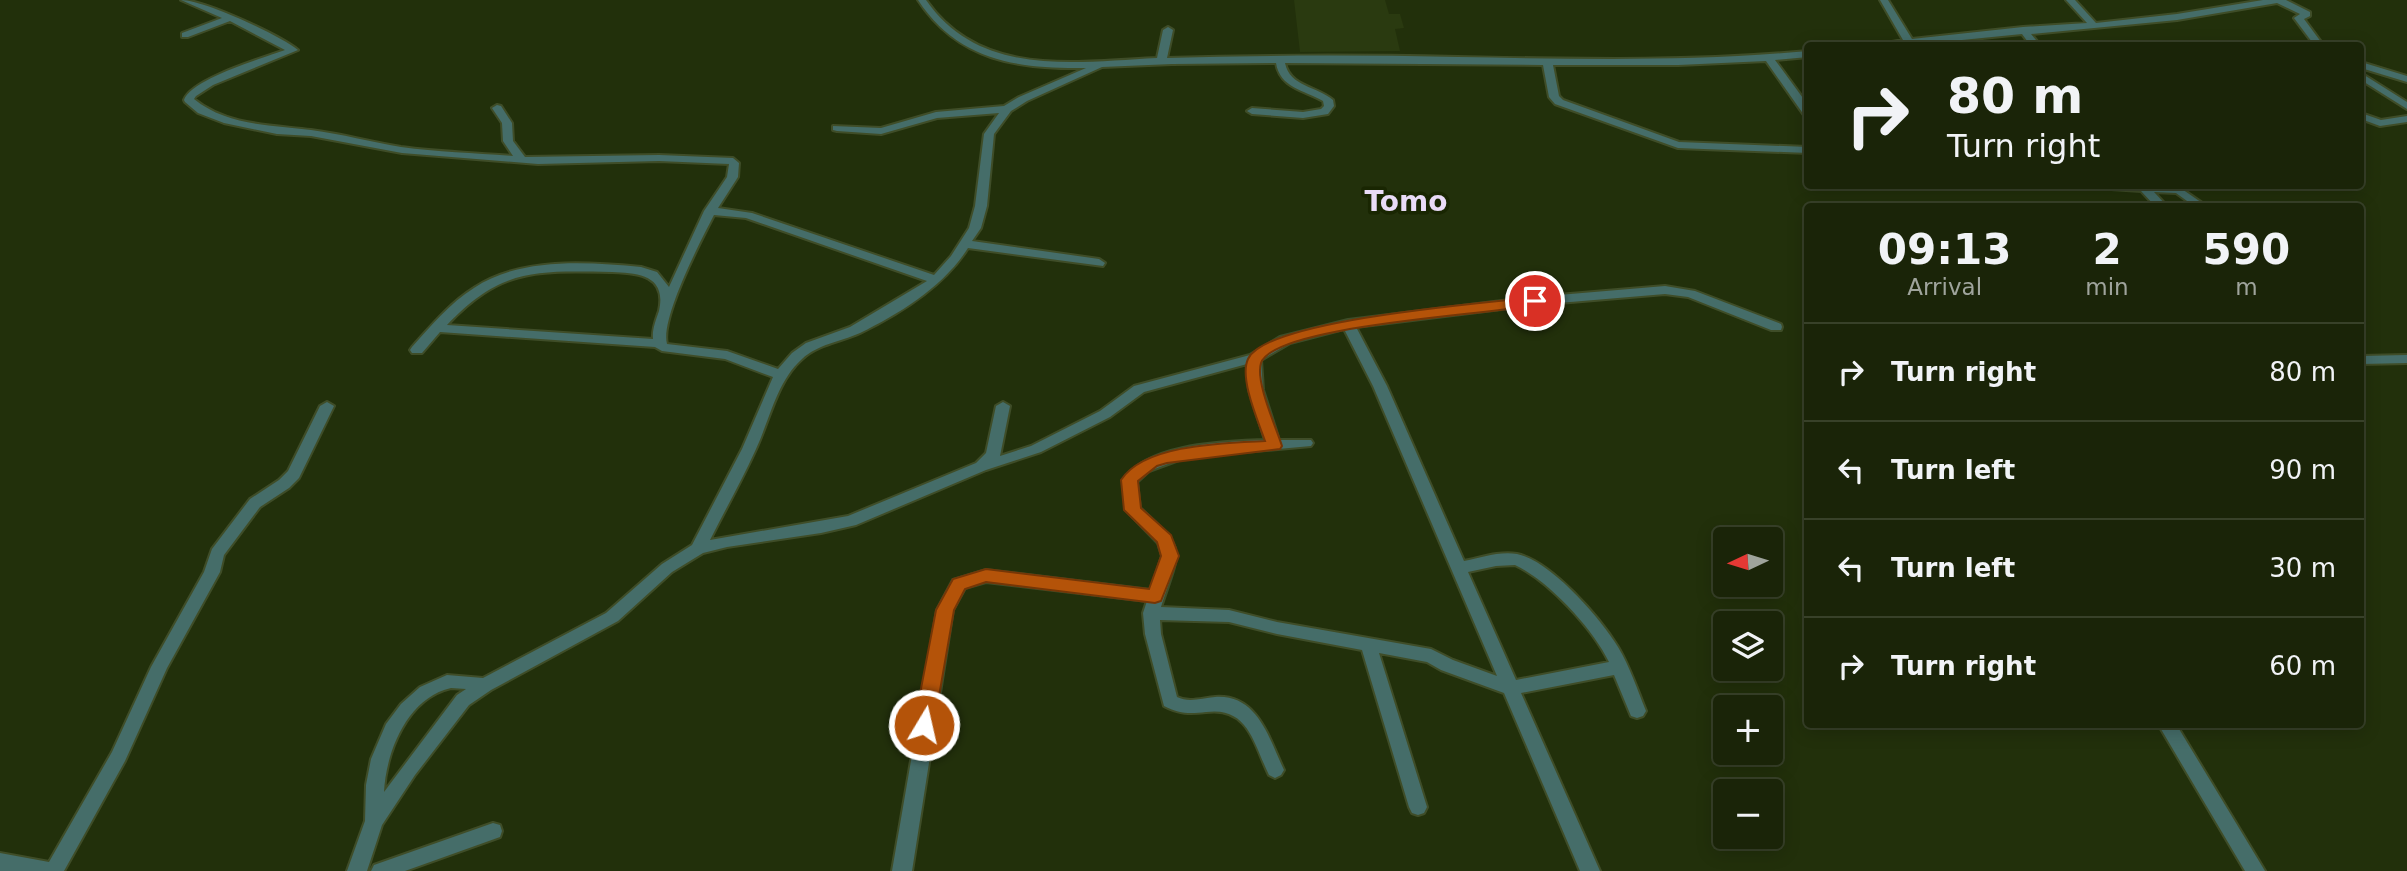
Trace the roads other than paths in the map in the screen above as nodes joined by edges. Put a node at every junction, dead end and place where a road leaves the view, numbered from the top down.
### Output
1 (186, 0) edge
2 (922, 0) edge
3 (1884, 0) edge
4 (2070, 0) edge
5 (2278, 0) edge
6 (230, 18) junction
7 (197, 19) dead end
8 (2093, 25) junction
9 (1168, 30) dead end
10 (2024, 30) junction
11 (185, 35) dead end
12 (1909, 41) junction
13 (1902, 42) edge
14 (2034, 42) edge
15 (2317, 42) edge
16 (1804, 54) edge
17 (1769, 58) junction
18 (1161, 61) junction
19 (1280, 61) junction
20 (1548, 63) junction
21 (1098, 66) junction
22 (2364, 66) edge
23 (2364, 78) edge
24 (2407, 79) edge
25 (2407, 106) edge
26 (1804, 107) edge
27 (497, 108) dead end
28 (1007, 109) junction
29 (1252, 111) dead end
30 (2364, 117) edge
31 (2407, 120) edge
32 (837, 128) dead end
33 (1804, 150) edge
34 (522, 160) junction
35 (2145, 189) edge
36 (2170, 189) edge
37 (2158, 203) edge
38 (2196, 203) edge
39 (710, 211) junction
40 (966, 244) junction
41 (1099, 263) dead end
42 (936, 280) junction
43 (666, 305) junction
44 (1348, 324) junction
45 (1776, 327) dead end
46 (437, 328) junction
47 (659, 343) junction
48 (417, 350) dead end
49 (1255, 358) junction
50 (2407, 359) edge
51 (2364, 360) edge
52 (780, 375) junction
53 (327, 406) dead end
54 (1003, 406) dead end
55 (1306, 443) dead end
56 (1274, 446) junction
57 (981, 467) junction
58 (698, 549) junction
59 (1459, 568) junction
60 (1153, 605) junction
61 (1368, 644) junction
62 (1619, 667) junction
63 (485, 685) junction
64 (1511, 688) junction
65 (1637, 710) dead end
66 (2168, 728) edge
67 (1275, 770) dead end
68 (1418, 807) dead end
69 (374, 822) junction
70 (493, 831) dead end
71 (0, 862) edge
72 (54, 871) edge
73 (357, 871) edge
74 (382, 871) edge
75 (902, 871) edge
76 (1590, 871) edge
77 (2255, 871) edge

1 - 6 street
2 - 21 street
3 - 12 street
4 - 8 street
5 - 8 street
5 - 15 street
6 - 7 street
6 - 11 street
6 - 34 street
8 - 10 street
9 - 18 street
10 - 12 street
10 - 14 street
12 - 13 street
16 - 17 street
17 - 20 street
17 - 26 street
18 - 19 street
18 - 21 street
19 - 20 street
19 - 29 street
20 - 33 street
21 - 28 street
22 - 24 street
23 - 25 street
27 - 34 street
28 - 32 street
28 - 40 street
30 - 31 street
34 - 39 street
35 - 37 street
36 - 38 street
39 - 42 street
39 - 43 street
40 - 41 street
40 - 42 street
42 - 52 street
43 - 46 street
43 - 47 street
44 - 45 street
44 - 49 street
44 - 59 street
46 - 47 street
46 - 48 street
47 - 52 street
49 - 56 street
49 - 57 street
50 - 51 street
52 - 58 street
53 - 72 street
54 - 57 street
55 - 56 street
56 - 60 street
57 - 58 street
58 - 63 street
59 - 62 street
59 - 64 street
60 - 61 street
60 - 67 street
60 - 75 street
61 - 64 street
61 - 68 street
62 - 64 street
62 - 65 street
63 - 69 street
63 - 69 street
64 - 76 street
66 - 77 street
69 - 73 street
70 - 74 street
71 - 72 street

